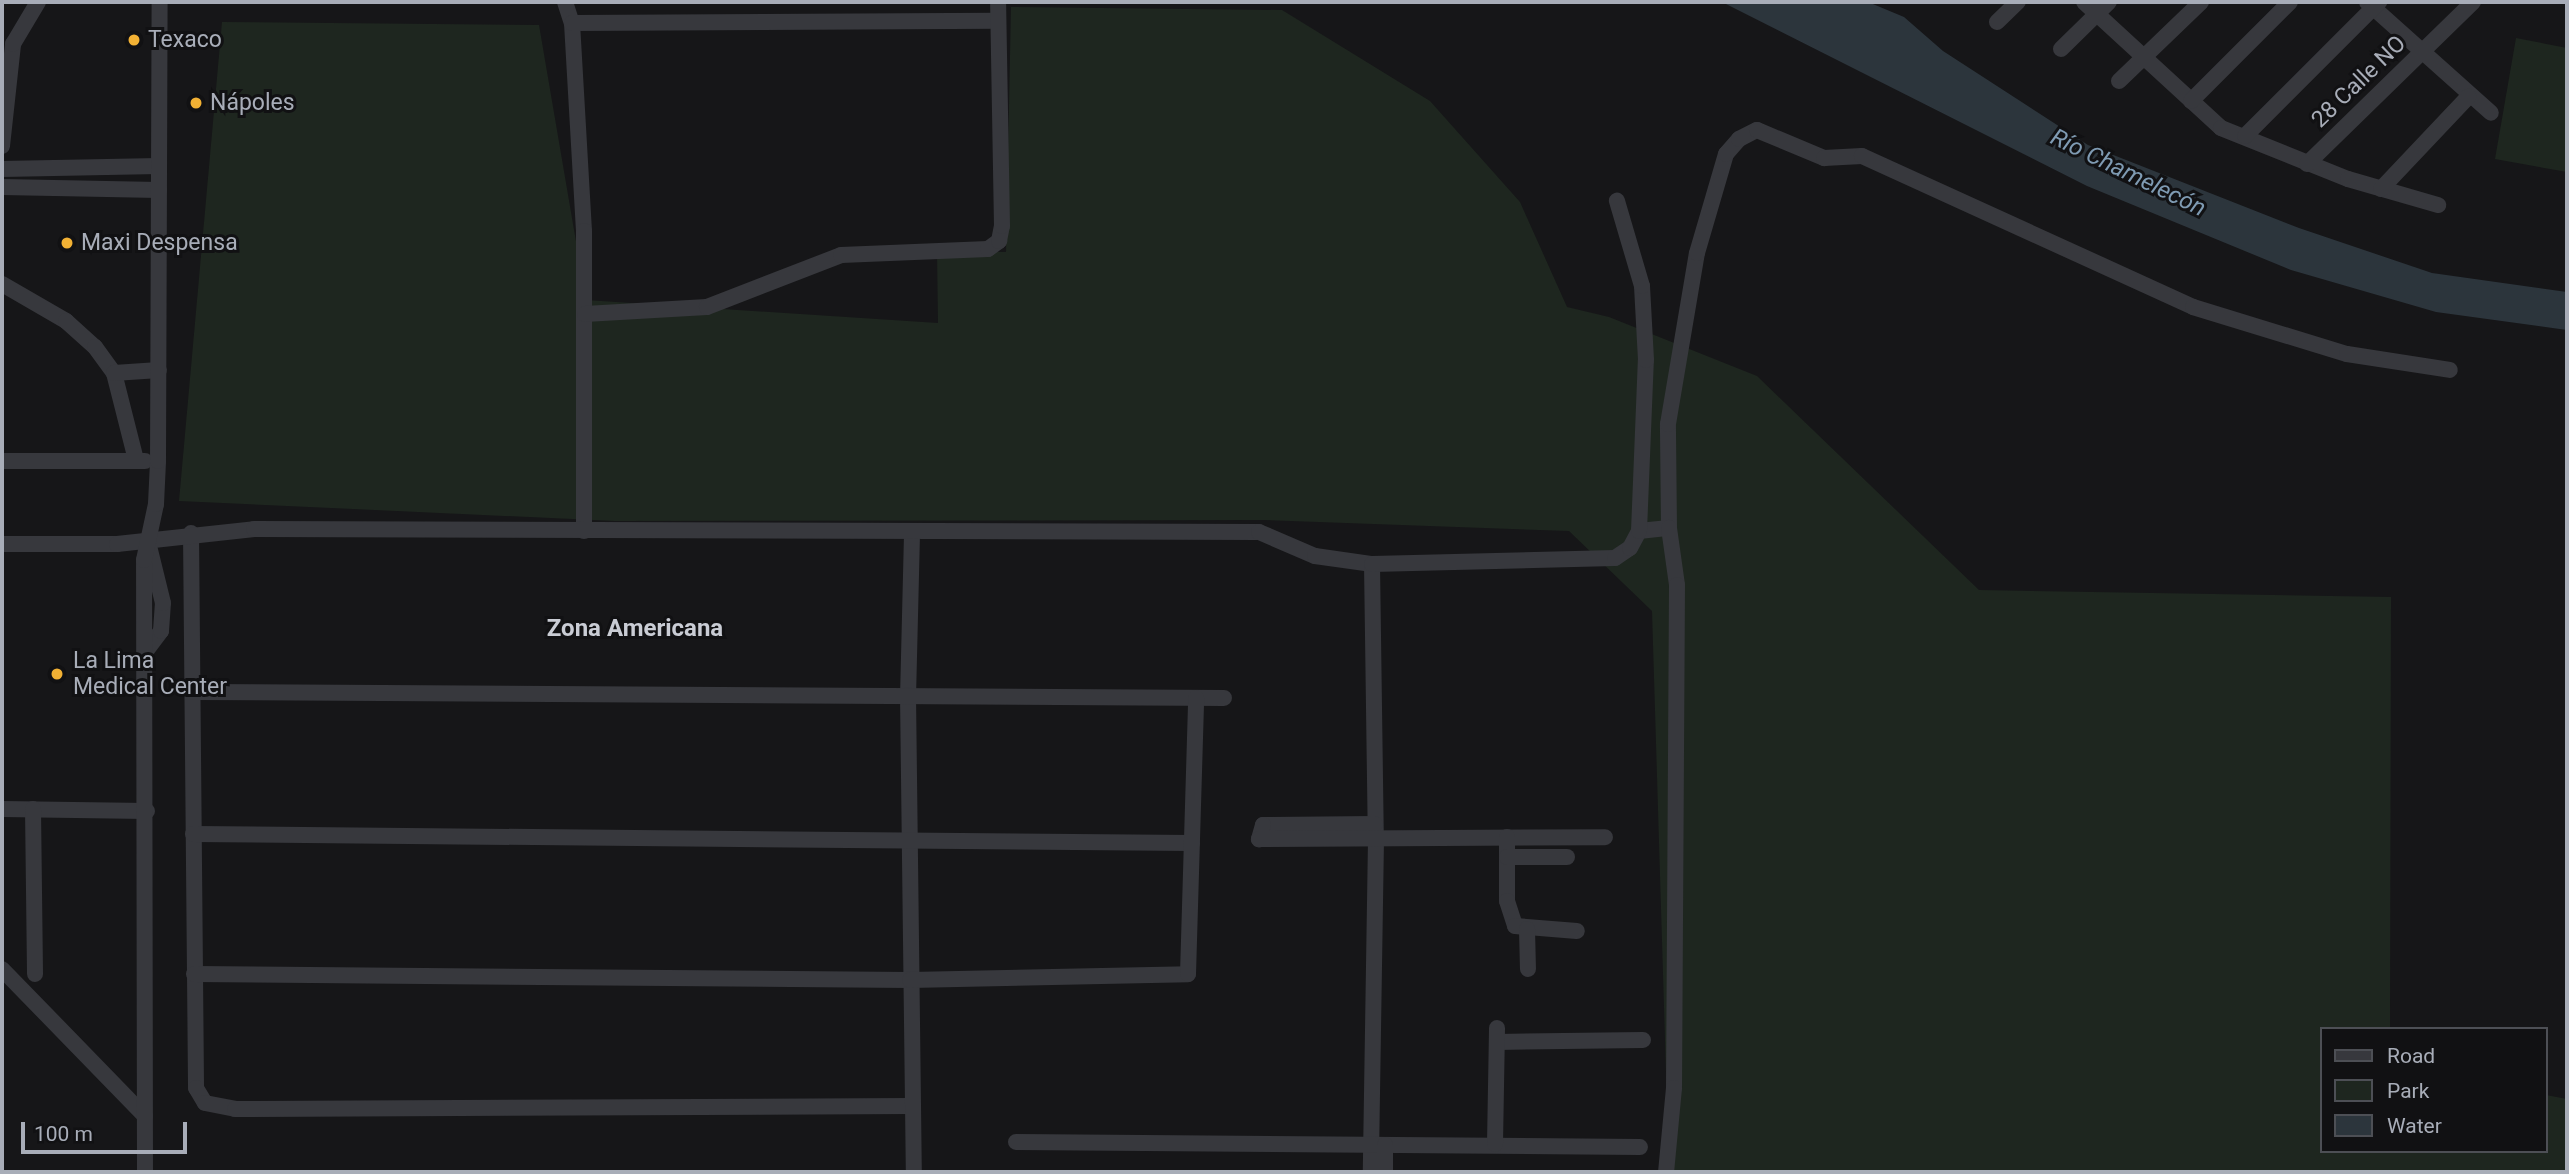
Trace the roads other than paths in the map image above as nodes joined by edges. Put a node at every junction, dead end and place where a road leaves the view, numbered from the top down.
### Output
1 (38, 2) edge
2 (160, 2) edge
3 (565, 2) edge
4 (998, 2) edge
5 (2018, 2) edge
6 (2084, 2) edge
7 (2201, 2) edge
8 (2290, 2) edge
9 (2473, 2) edge
10 (2373, 4) edge
11 (2103, 8) edge
12 (998, 21) junction
13 (1997, 22) dead end
14 (572, 23) junction
15 (2061, 49) dead end
16 (2421, 52) junction
17 (2144, 56) junction
18 (2119, 81) dead end
19 (2468, 97) junction
20 (2191, 101) junction
21 (2491, 113) dead end
22 (2245, 136) junction
23 (2, 146) edge
24 (2307, 164) junction
25 (159, 166) junction
26 (85, 167) junction
27 (2, 168) edge
28 (2, 177) edge
29 (2, 187) edge
30 (85, 188) junction
31 (2381, 189) junction
32 (159, 190) junction
33 (1617, 201) dead end
34 (2438, 205) dead end
35 (2, 284) edge
36 (585, 314) junction
37 (159, 370) junction
38 (2450, 370) dead end
39 (114, 373) junction
40 (136, 460) junction
41 (2, 461) edge
42 (158, 461) junction
43 (1669, 528) junction
44 (584, 531) junction
45 (1639, 531) junction
46 (191, 533) junction
47 (912, 534) junction
48 (147, 540) junction
49 (2, 544) edge
50 (1372, 564) junction
51 (194, 692) junction
52 (908, 695) junction
53 (1196, 698) junction
54 (1224, 698) dead end
55 (2, 809) edge
56 (33, 809) junction
57 (147, 811) junction
58 (1376, 832) junction
59 (193, 834) junction
60 (1507, 837) junction
61 (1605, 837) dead end
62 (909, 840) junction
63 (1192, 843) junction
64 (1507, 857) junction
65 (1567, 857) dead end
66 (1527, 929) junction
67 (1577, 931) dead end
68 (2, 969) edge
69 (1528, 969) dead end
70 (35, 974) dead end
71 (194, 974) junction
72 (909, 980) junction
73 (1643, 1040) dead end
74 (911, 1106) junction
75 (145, 1116) junction
76 (1016, 1142) dead end
77 (1378, 1144) junction
78 (1495, 1144) junction
79 (1640, 1147) dead end
80 (145, 1154) junction
81 (145, 1172) edge
82 (159, 1172) edge
83 (914, 1172) edge
84 (1371, 1172) edge
85 (1385, 1172) edge
86 (1666, 1172) edge

1 - 23 street
2 - 25 street
3 - 14 street
4 - 12 street
5 - 13 street
6 - 11 street
7 - 17 street
8 - 20 street
9 - 16 street, 28 Calle NO
10 - 16 street
10 - 22 street
11 - 15 street
11 - 17 street
12 - 14 street
12 - 36 street
14 - 36 street
16 - 19 street
16 - 24 street, 28 Calle NO
17 - 18 street
17 - 20 street
19 - 21 street
19 - 31 street
20 - 22 street
22 - 24 street
24 - 31 street
25 - 26 street
25 - 32 street
26 - 27 street
26 - 30 street
27 - 28 street
29 - 30 street
30 - 32 street
31 - 34 street
32 - 37 street
33 - 45 street
35 - 39 street
36 - 44 street
37 - 39 street
37 - 42 street
38 - 43 street
39 - 40 street
40 - 41 street
40 - 42 street
42 - 48 street
43 - 45 street
43 - 86 street
44 - 46 street
44 - 47 street
45 - 50 street
46 - 48 street
46 - 51 street
47 - 50 street
47 - 52 street
48 - 49 street
48 - 57 street
50 - 58 street
51 - 52 street
51 - 59 street
52 - 53 street
52 - 62 street
53 - 54 street
53 - 63 street
55 - 56 street
56 - 57 street
56 - 70 street
57 - 75 street
58 - 58 street
58 - 60 street
58 - 77 street
59 - 62 street
59 - 71 street
60 - 61 street
60 - 64 street
62 - 63 street
62 - 72 street
63 - 72 street
64 - 65 street
64 - 66 street
66 - 67 street
66 - 69 street
68 - 75 street
71 - 72 street
71 - 74 street
72 - 74 street
73 - 78 street
74 - 83 street
75 - 80 street
76 - 77 street
77 - 78 street
77 - 84 street
77 - 85 street
78 - 79 street
80 - 81 street
80 - 82 street

